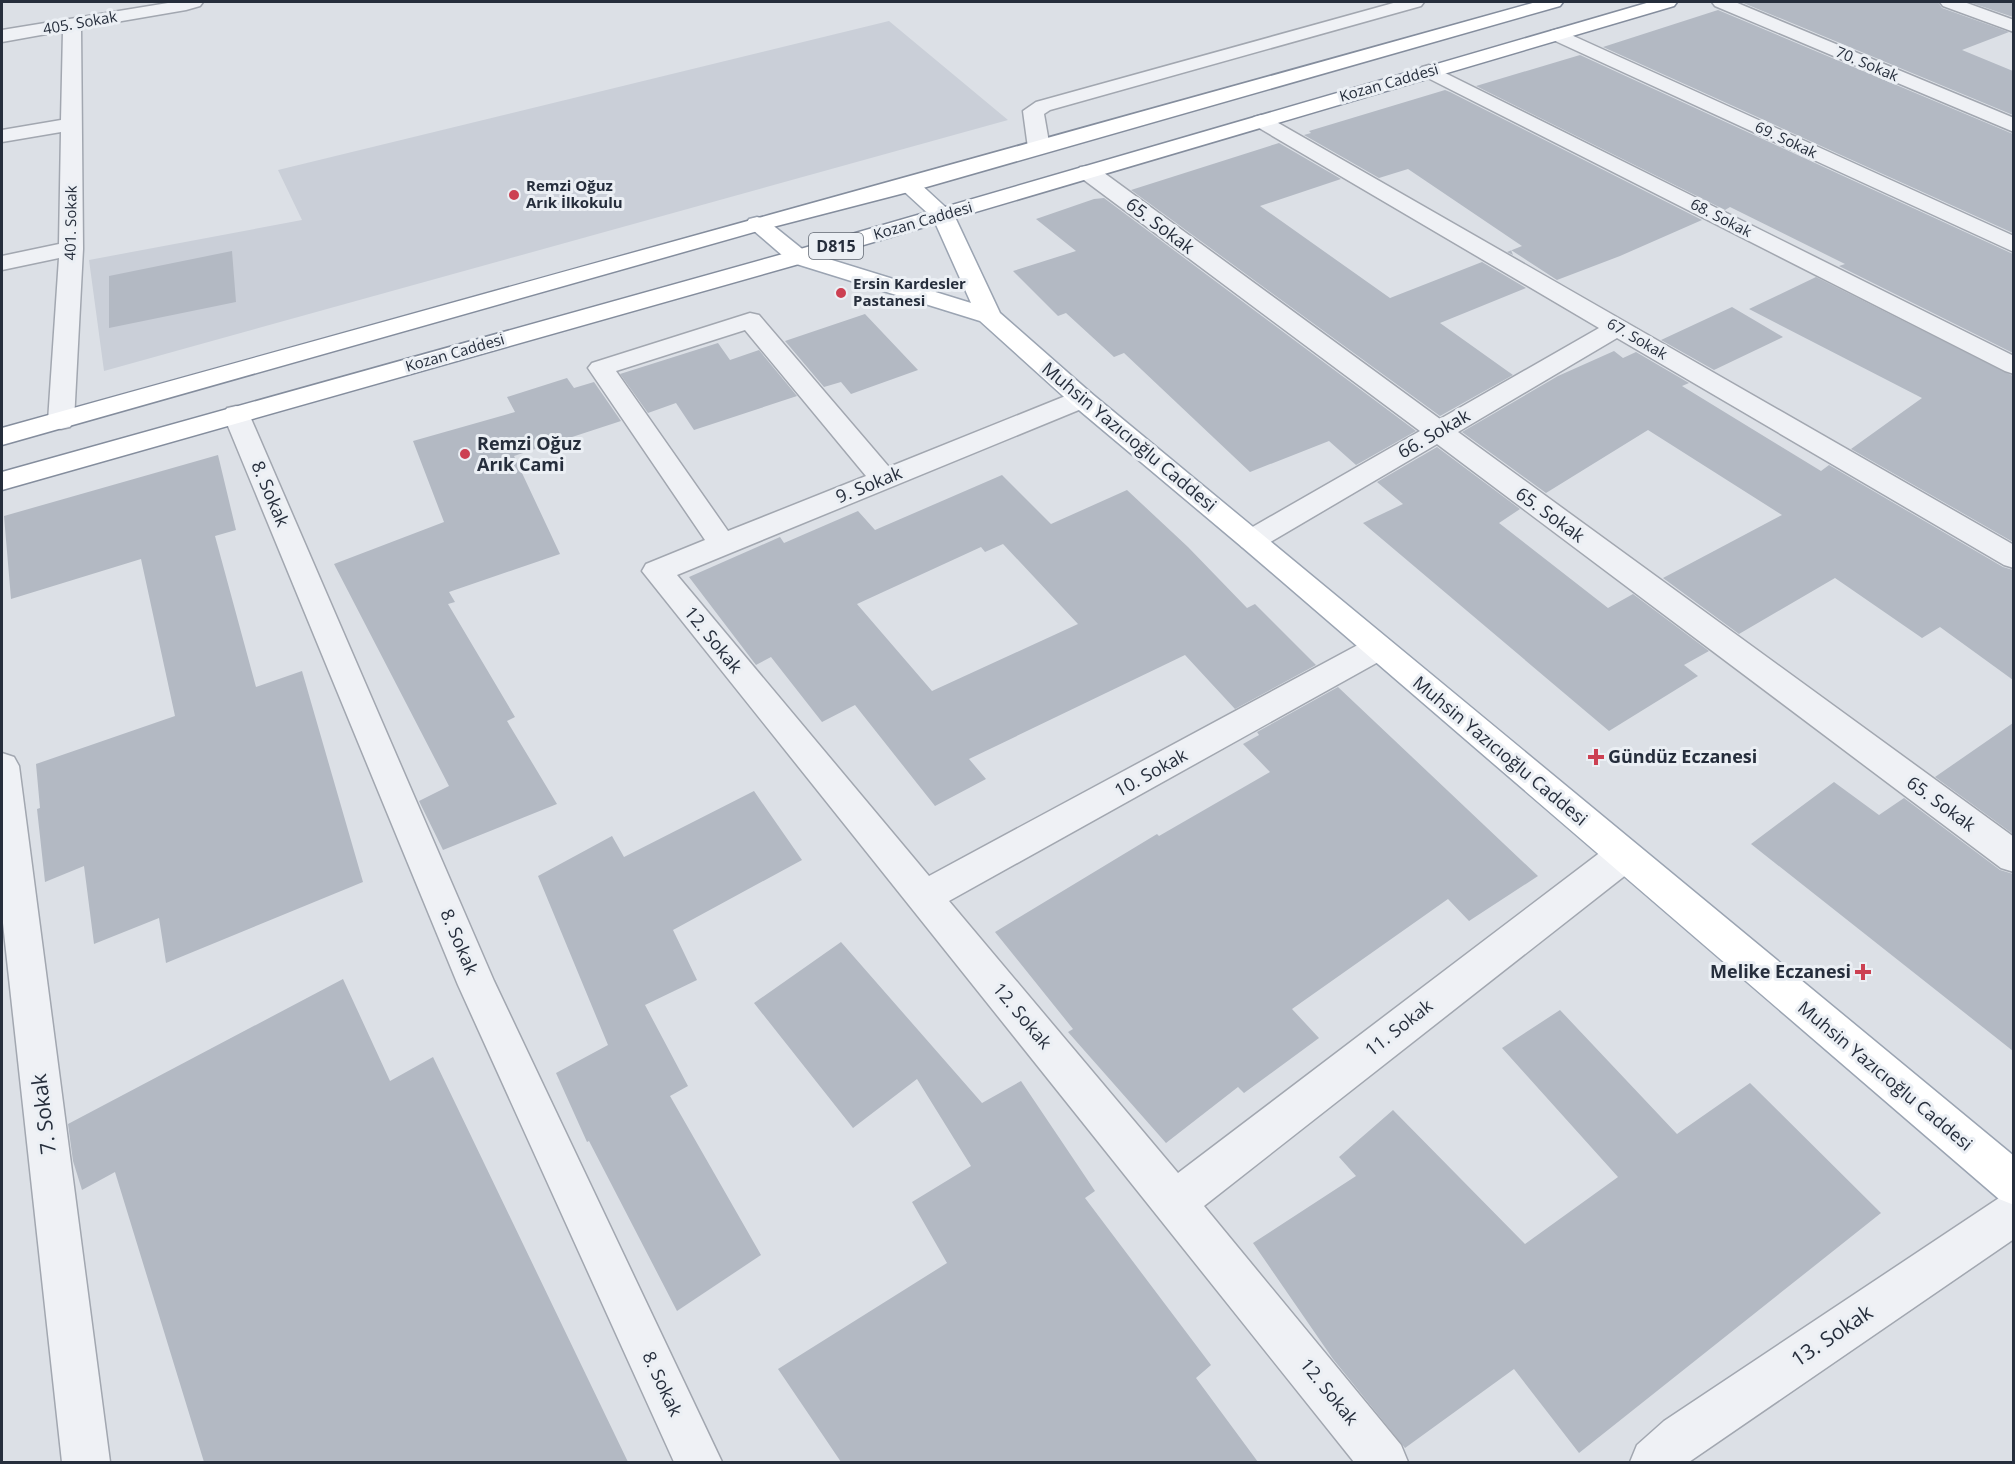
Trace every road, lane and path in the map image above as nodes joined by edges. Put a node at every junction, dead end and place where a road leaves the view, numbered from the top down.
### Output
1 (194, 2) edge
2 (1415, 2) edge
3 (1554, 2) edge
4 (1668, 2) edge
5 (1721, 2) edge
6 (1949, 2) edge
7 (72, 25) junction
8 (2013, 27) edge
9 (1558, 35) junction
10 (2, 36) edge
11 (1429, 71) junction
12 (1261, 121) junction
13 (72, 124) junction
14 (2013, 126) edge
15 (2, 136) edge
16 (1039, 147) junction
17 (1088, 172) junction
18 (908, 185) junction
19 (943, 215) junction
20 (757, 224) junction
21 (2013, 245) edge
22 (71, 249) junction
23 (798, 257) junction
24 (2, 263) edge
25 (989, 316) junction
26 (1617, 328) junction
27 (2013, 366) edge
28 (1082, 399) junction
29 (236, 414) junction
30 (61, 421) junction
31 (1437, 432) junction
32 (2, 437) edge
33 (884, 479) junction
34 (2, 481) edge
35 (1252, 540) junction
36 (722, 544) junction
37 (2013, 558) edge
38 (657, 571) joint
39 (1378, 648) junction
40 (2, 766) edge
41 (1623, 856) junction
42 (2013, 857) edge
43 (923, 897) junction
44 (2013, 1184) edge
45 (1176, 1201) junction
46 (2013, 1213) edge
47 (86, 1462) edge
48 (698, 1462) edge
49 (1384, 1462) edge
50 (1654, 1462) edge

1 - 7 street, 405. Sokak
2 - 16 street
3 - 16 main road, Kozan Caddesi / D815
4 - 9 main road, Kozan Caddesi / D815
5 - 14 street, 70. Sokak
6 - 8 street
7 - 10 street, 405. Sokak
7 - 13 street, 401. Sokak
9 - 11 main road, Kozan Caddesi / D815
9 - 21 street, 69. Sokak
11 - 12 main road, Kozan Caddesi / D815
11 - 27 street, 68. Sokak
12 - 17 main road, Kozan Caddesi / D815
12 - 26 street, 67. Sokak
13 - 15 street
13 - 22 street, 401. Sokak
16 - 18 main road, Kozan Caddesi / D815
17 - 19 main road, Kozan Caddesi / D815
17 - 31 street, 65. Sokak
18 - 19 main road
18 - 20 main road, Kozan Caddesi / D815
19 - 23 main road, Kozan Caddesi / D815
19 - 25 main road
20 - 23 main road
20 - 30 main road, Kozan Caddesi / D815
22 - 24 street
22 - 30 street, 401. Sokak
23 - 25 main road
23 - 29 main road, Kozan Caddesi / D815
25 - 28 main road, Muhsin Yazıcıoğlu Caddesi
26 - 31 street, 66. Sokak
26 - 37 street, 67. Sokak
28 - 33 street, 9. Sokak
28 - 35 main road, Muhsin Yazıcıoğlu Caddesi
29 - 34 main road, Kozan Caddesi / D815
29 - 48 street, 8. Sokak
30 - 32 main road, Kozan Caddesi / D815
31 - 35 street, 66. Sokak
31 - 42 street, 65. Sokak
33 - 36 street, 9. Sokak
33 - 36 street
35 - 39 main road, Muhsin Yazıcıoğlu Caddesi
36 - 38 street, 9. Sokak
38 - 43 street, 12. Sokak
39 - 41 main road, Muhsin Yazıcıoğlu Caddesi
39 - 43 street, 10. Sokak
40 - 47 street, 7. Sokak
41 - 44 main road, Muhsin Yazıcıoğlu Caddesi
41 - 45 street, 11. Sokak
43 - 45 street, 12. Sokak
45 - 49 street, 12. Sokak
46 - 50 street, 13. Sokak

